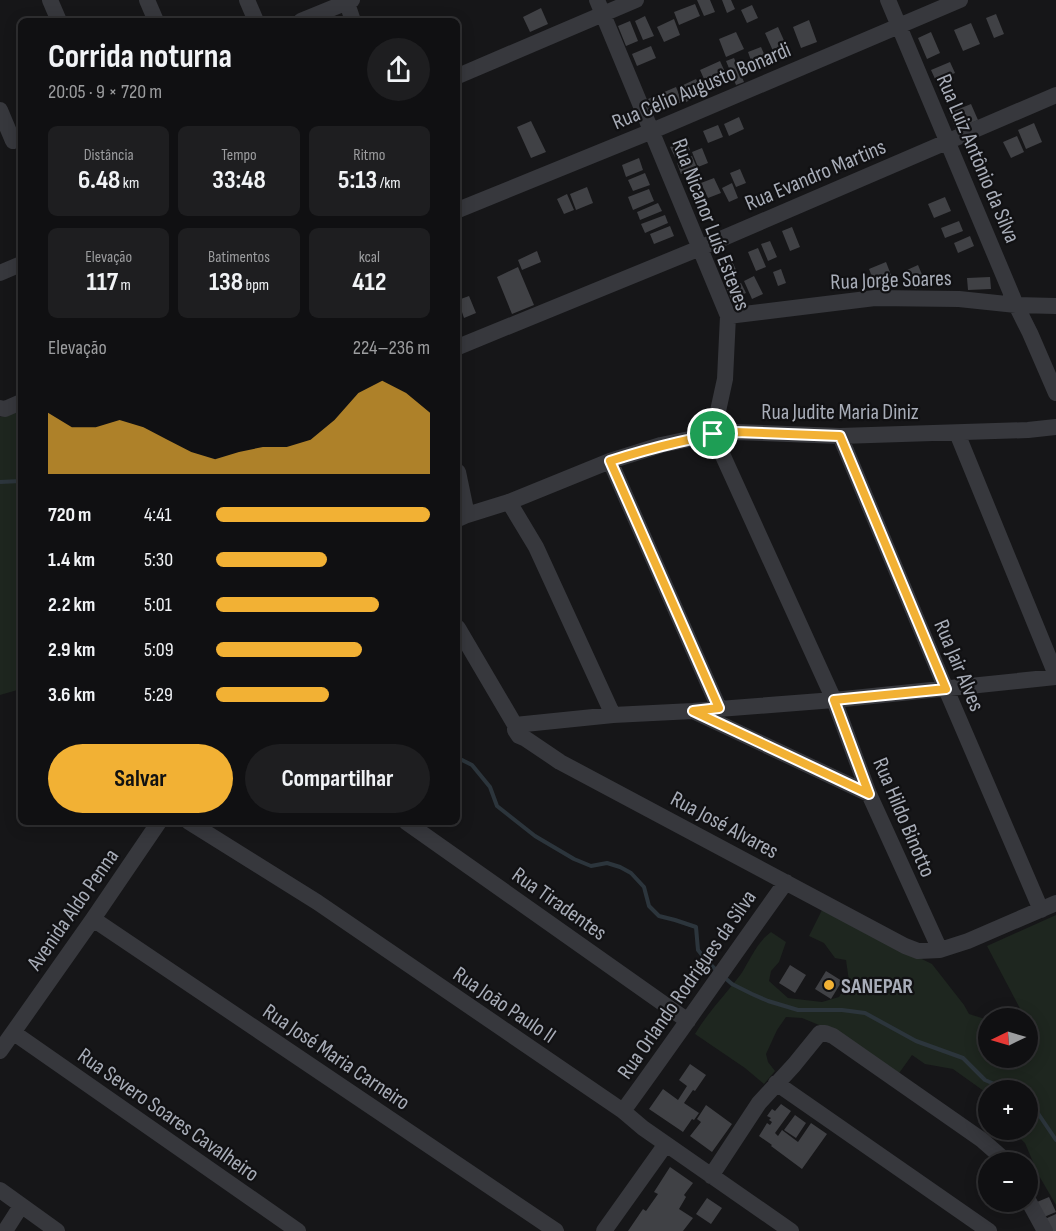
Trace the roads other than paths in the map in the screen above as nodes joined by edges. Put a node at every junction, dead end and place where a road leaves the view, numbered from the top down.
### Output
1 (50, 0) edge
2 (147, 0) edge
3 (247, 0) edge
4 (636, 0) edge
5 (888, 0) edge
6 (960, 0) edge
7 (349, 1) edge
8 (600, 7) edge
9 (58, 18) edge
10 (155, 18) edge
11 (255, 18) edge
12 (308, 18) edge
13 (352, 18) edge
14 (899, 26) junction
15 (460, 75) edge
16 (1056, 96) edge
17 (0, 110) edge
18 (652, 131) junction
19 (947, 141) junction
20 (11, 142) edge
21 (460, 209) edge
22 (700, 248) junction
23 (18, 265) edge
24 (0, 273) edge
25 (1016, 305) junction
26 (1056, 306) edge
27 (728, 316) junction
28 (460, 346) edge
29 (1053, 385) edge
30 (18, 403) edge
31 (3, 409) edge
32 (1056, 427) edge
33 (957, 433) junction
34 (713, 434) junction
35 (840, 436) junction
36 (610, 461) junction
37 (460, 494) edge
38 (509, 502) junction
39 (462, 517) edge
40 (460, 632) edge
41 (1056, 676) edge
42 (946, 689) junction
43 (834, 700) junction
44 (719, 708) junction
45 (693, 711) junction
46 (613, 715) junction
47 (515, 728) junction
48 (869, 794) junction
49 (157, 825) edge
50 (194, 825) edge
51 (410, 825) edge
52 (786, 882) junction
53 (1049, 906) edge
54 (93, 919) junction
55 (940, 950) junction
56 (688, 1021) junction
57 (14, 1033) junction
58 (0, 1051) edge
59 (776, 1083) junction
60 (623, 1111) junction
61 (666, 1144) junction
62 (996, 1152) edge
63 (711, 1176) junction
64 (0, 1190) edge
65 (21, 1206) junction
66 (1035, 1212) edge
67 (5, 1231) edge
68 (57, 1231) edge
69 (298, 1231) edge
70 (556, 1231) edge
71 (604, 1231) edge
72 (791, 1231) edge
73 (989, 1231) edge
74 (1045, 1231) edge

1 - 9 street
2 - 10 street
3 - 11 street
4 - 8 street
5 - 14 street, Rua Luiz Antônio da Silva
6 - 14 street, Rua Célio Augusto Bonardi
7 - 12 street
7 - 13 street
8 - 15 street
8 - 18 street, Rua Nicanor Luís Esteves
14 - 18 street, Rua Célio Augusto Bonardi
14 - 19 street, Rua Luiz Antônio da Silva
16 - 19 street, Rua Evandro Martins
17 - 20 street
18 - 21 street, Rua Célio Augusto Bonardi
18 - 22 street, Rua Nicanor Luís Esteves
19 - 22 street, Rua Evandro Martins
19 - 25 street, Rua Luiz Antônio da Silva
22 - 27 street, Rua Nicanor Luís Esteves
22 - 28 street, Rua Evandro Martins
23 - 24 street
25 - 26 street, Rua Jorge Soares
25 - 27 street, Rua Jorge Soares
25 - 29 street, Rua Luiz Antônio da Silva
27 - 34 street, Rua Nicanor Luís Esteves
30 - 31 street
32 - 33 street, Rua Judite Maria Diniz
33 - 35 street, Rua Judite Maria Diniz
33 - 41 street
34 - 35 street, Rua Judite Maria Diniz
34 - 36 street, Rua Judite Maria Diniz
34 - 43 street
35 - 42 street, Rua Jair Alves
36 - 38 street, Rua Judite Maria Diniz
36 - 44 street
37 - 39 street
38 - 39 street, Rua Judite Maria Diniz
38 - 46 street
40 - 47 street
41 - 42 street
42 - 43 street
42 - 53 street, Rua Jair Alves
43 - 44 street
43 - 48 street, Rua Hildo Binotto
44 - 45 street
45 - 46 street
45 - 48 street
46 - 47 street
47 - 52 street, Rua José Alvares
48 - 55 street, Rua Hildo Binotto
49 - 54 street, Avenida Aldo Penna
50 - 60 street, Rua João Paulo II
51 - 56 street, Rua Tiradentes
52 - 55 street, Rua José Alvares
52 - 56 street, Rua Orlando Rodrigues da Silva
53 - 55 street
54 - 57 street, Avenida Aldo Penna
54 - 70 street, Rua José Maria Carneiro
56 - 60 street, Rua Orlando Rodrigues da Silva
57 - 58 street, Avenida Aldo Penna
57 - 69 street, Rua Severo Soares Cavalheiro
59 - 62 street
59 - 63 street
59 - 73 street
60 - 61 street, Rua João Paulo II
61 - 63 street, Rua João Paulo II
61 - 71 street
63 - 72 street, Rua João Paulo II
64 - 65 street
65 - 67 street
65 - 68 street
66 - 74 street

